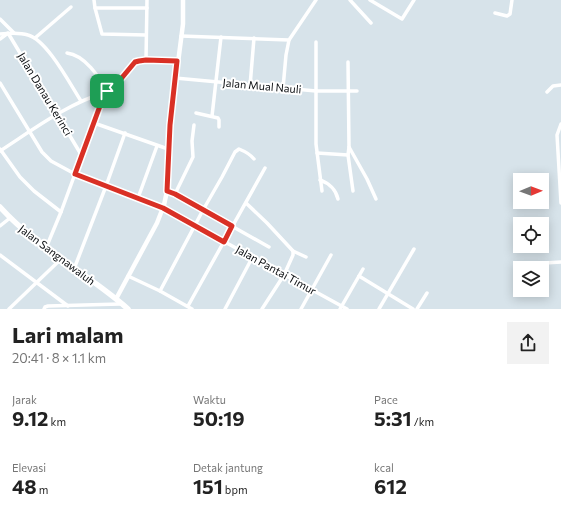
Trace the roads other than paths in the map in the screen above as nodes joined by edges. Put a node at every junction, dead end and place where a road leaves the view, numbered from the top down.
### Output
1 (94, 0) edge
2 (147, 0) edge
3 (183, 0) edge
4 (316, 0) edge
5 (350, 0) edge
6 (370, 0) edge
7 (381, 0) edge
8 (414, 0) edge
9 (512, 0) edge
10 (378, 5) junction
11 (71, 7) dead end
12 (95, 8) junction
13 (147, 8) junction
14 (495, 13) dead end
15 (0, 19) edge
16 (370, 23) dead end
17 (8, 33) junction
18 (14, 33) junction
19 (0, 34) edge
20 (146, 35) junction
21 (181, 36) junction
22 (222, 36) junction
23 (35, 38) junction
24 (254, 38) junction
25 (0, 39) edge
26 (289, 40) junction
27 (316, 42) dead end
28 (67, 54) dead end
29 (146, 60) junction
30 (177, 61) junction
31 (348, 62) dead end
32 (175, 78) junction
33 (0, 83) edge
34 (217, 83) junction
35 (561, 85) edge
36 (250, 86) junction
37 (283, 88) junction
38 (316, 91) junction
39 (348, 91) junction
40 (357, 91) dead end
41 (106, 92) junction
42 (548, 92) dead end
43 (81, 101) junction
44 (57, 114) junction
45 (196, 114) dead end
46 (212, 116) junction
47 (94, 124) junction
48 (561, 124) edge
49 (194, 125) dead end
50 (219, 127) dead end
51 (29, 132) junction
52 (124, 133) junction
53 (157, 146) junction
54 (349, 147) junction
55 (168, 149) junction
56 (0, 150) edge
57 (317, 153) junction
58 (348, 155) junction
59 (82, 156) junction
60 (254, 159) dead end
61 (265, 168) dead end
62 (75, 174) junction
63 (320, 180) junction
64 (106, 186) junction
65 (167, 191) junction
66 (322, 191) dead end
67 (354, 191) dead end
68 (175, 194) junction
69 (138, 198) junction
70 (338, 199) dead end
71 (376, 200) dead end
72 (246, 203) junction
73 (561, 203) edge
74 (0, 208) edge
75 (163, 208) junction
76 (203, 210) junction
77 (61, 212) junction
78 (10, 218) junction
79 (195, 225) junction
80 (0, 226) edge
81 (232, 226) junction
82 (224, 242) junction
83 (269, 247) dead end
84 (46, 248) junction
85 (414, 249) dead end
86 (294, 251) junction
87 (0, 255) edge
88 (331, 255) dead end
89 (306, 257) dead end
90 (252, 258) junction
91 (61, 259) junction
92 (561, 262) edge
93 (549, 263) edge
94 (74, 269) junction
95 (363, 270) dead end
96 (284, 275) junction
97 (128, 276) junction
98 (359, 276) junction
99 (37, 283) junction
100 (312, 290) junction
101 (160, 291) junction
102 (426, 293) dead end
103 (387, 294) junction
104 (116, 299) junction
105 (122, 304) junction
106 (68, 306) junction
107 (188, 306) junction
108 (96, 307) edge
109 (341, 308) edge
110 (9, 309) edge
111 (44, 309) edge
112 (128, 309) edge
113 (192, 309) edge
114 (225, 309) edge
115 (262, 309) edge
116 (301, 309) edge
117 (347, 309) edge
118 (379, 309) edge
119 (413, 309) edge
120 (417, 309) edge

1 - 12 street
2 - 13 street
3 - 21 street
4 - 26 street
5 - 16 street
6 - 10 street
7 - 10 street
8 - 10 street
9 - 14 street
11 - 23 street
12 - 13 street
12 - 20 street
13 - 20 street
15 - 18 street
17 - 18 street
17 - 19 street
17 - 25 street
17 - 44 street, Jalan Danau Kerinci
18 - 23 street
20 - 29 street
21 - 22 street
21 - 30 street
22 - 24 street
22 - 34 street
23 - 43 street
24 - 26 street
24 - 36 street
26 - 37 street
27 - 38 street
28 - 41 street
29 - 30 street
29 - 41 street
30 - 32 street
31 - 39 street
32 - 34 street, Jalan Mual Nauli
32 - 55 street
33 - 51 street, Jalan Pantai Timur
34 - 36 street, Jalan Mual Nauli
34 - 46 street
35 - 42 street
36 - 37 street, Jalan Mual Nauli
37 - 38 street, Jalan Mual Nauli
38 - 39 street, Jalan Mual Nauli
38 - 57 street
39 - 40 street, Jalan Mual Nauli
39 - 54 street
41 - 43 street
41 - 47 street
43 - 44 street
44 - 51 street
44 - 59 street, Jalan Danau Kerinci
45 - 46 street
46 - 50 street
47 - 52 street
47 - 59 street
48 - 73 street
49 - 68 street
51 - 56 street
51 - 62 street, Jalan Pantai Timur
52 - 53 street
52 - 64 street
53 - 55 street
53 - 69 street
54 - 58 street
54 - 71 street
55 - 65 street
56 - 77 street
57 - 58 street
57 - 63 street
58 - 67 street
59 - 62 street
60 - 76 street
61 - 72 street
62 - 64 street, Jalan Pantai Timur
62 - 77 street
63 - 66 street
63 - 70 street
64 - 69 street, Jalan Pantai Timur
64 - 94 street
65 - 68 street
65 - 75 street
68 - 76 street
69 - 75 street, Jalan Pantai Timur
72 - 81 street
72 - 86 street
74 - 78 main road, Jalan Sangnawaluh
75 - 79 street, Jalan Pantai Timur
75 - 97 street
76 - 79 street
76 - 81 street
77 - 84 street
78 - 80 street
78 - 84 main road, Jalan Sangnawaluh
79 - 82 street, Jalan Pantai Timur
79 - 101 street
81 - 82 street
81 - 83 street
82 - 90 street, Jalan Pantai Timur
82 - 107 street
84 - 91 main road, Jalan Sangnawaluh
85 - 103 street
86 - 89 street
86 - 96 street
87 - 99 street
88 - 100 street
90 - 96 street, Jalan Pantai Timur
90 - 114 street
91 - 94 main road, Jalan Sangnawaluh
91 - 99 street
92 - 93 street
94 - 104 main road, Jalan Sangnawaluh
95 - 98 street
96 - 100 street, Jalan Pantai Timur
96 - 115 street
97 - 101 street
97 - 104 street
98 - 103 street
98 - 109 street
99 - 106 street
99 - 110 street
100 - 109 street, Jalan Pantai Timur
100 - 116 street
101 - 107 street
102 - 120 street
103 - 118 street
103 - 119 street
104 - 105 main road, Jalan Sangnawaluh
105 - 108 street
105 - 112 main road, Jalan Sangnawaluh
106 - 108 street
106 - 111 street
107 - 113 street
109 - 117 street, Jalan Pantai Timur

